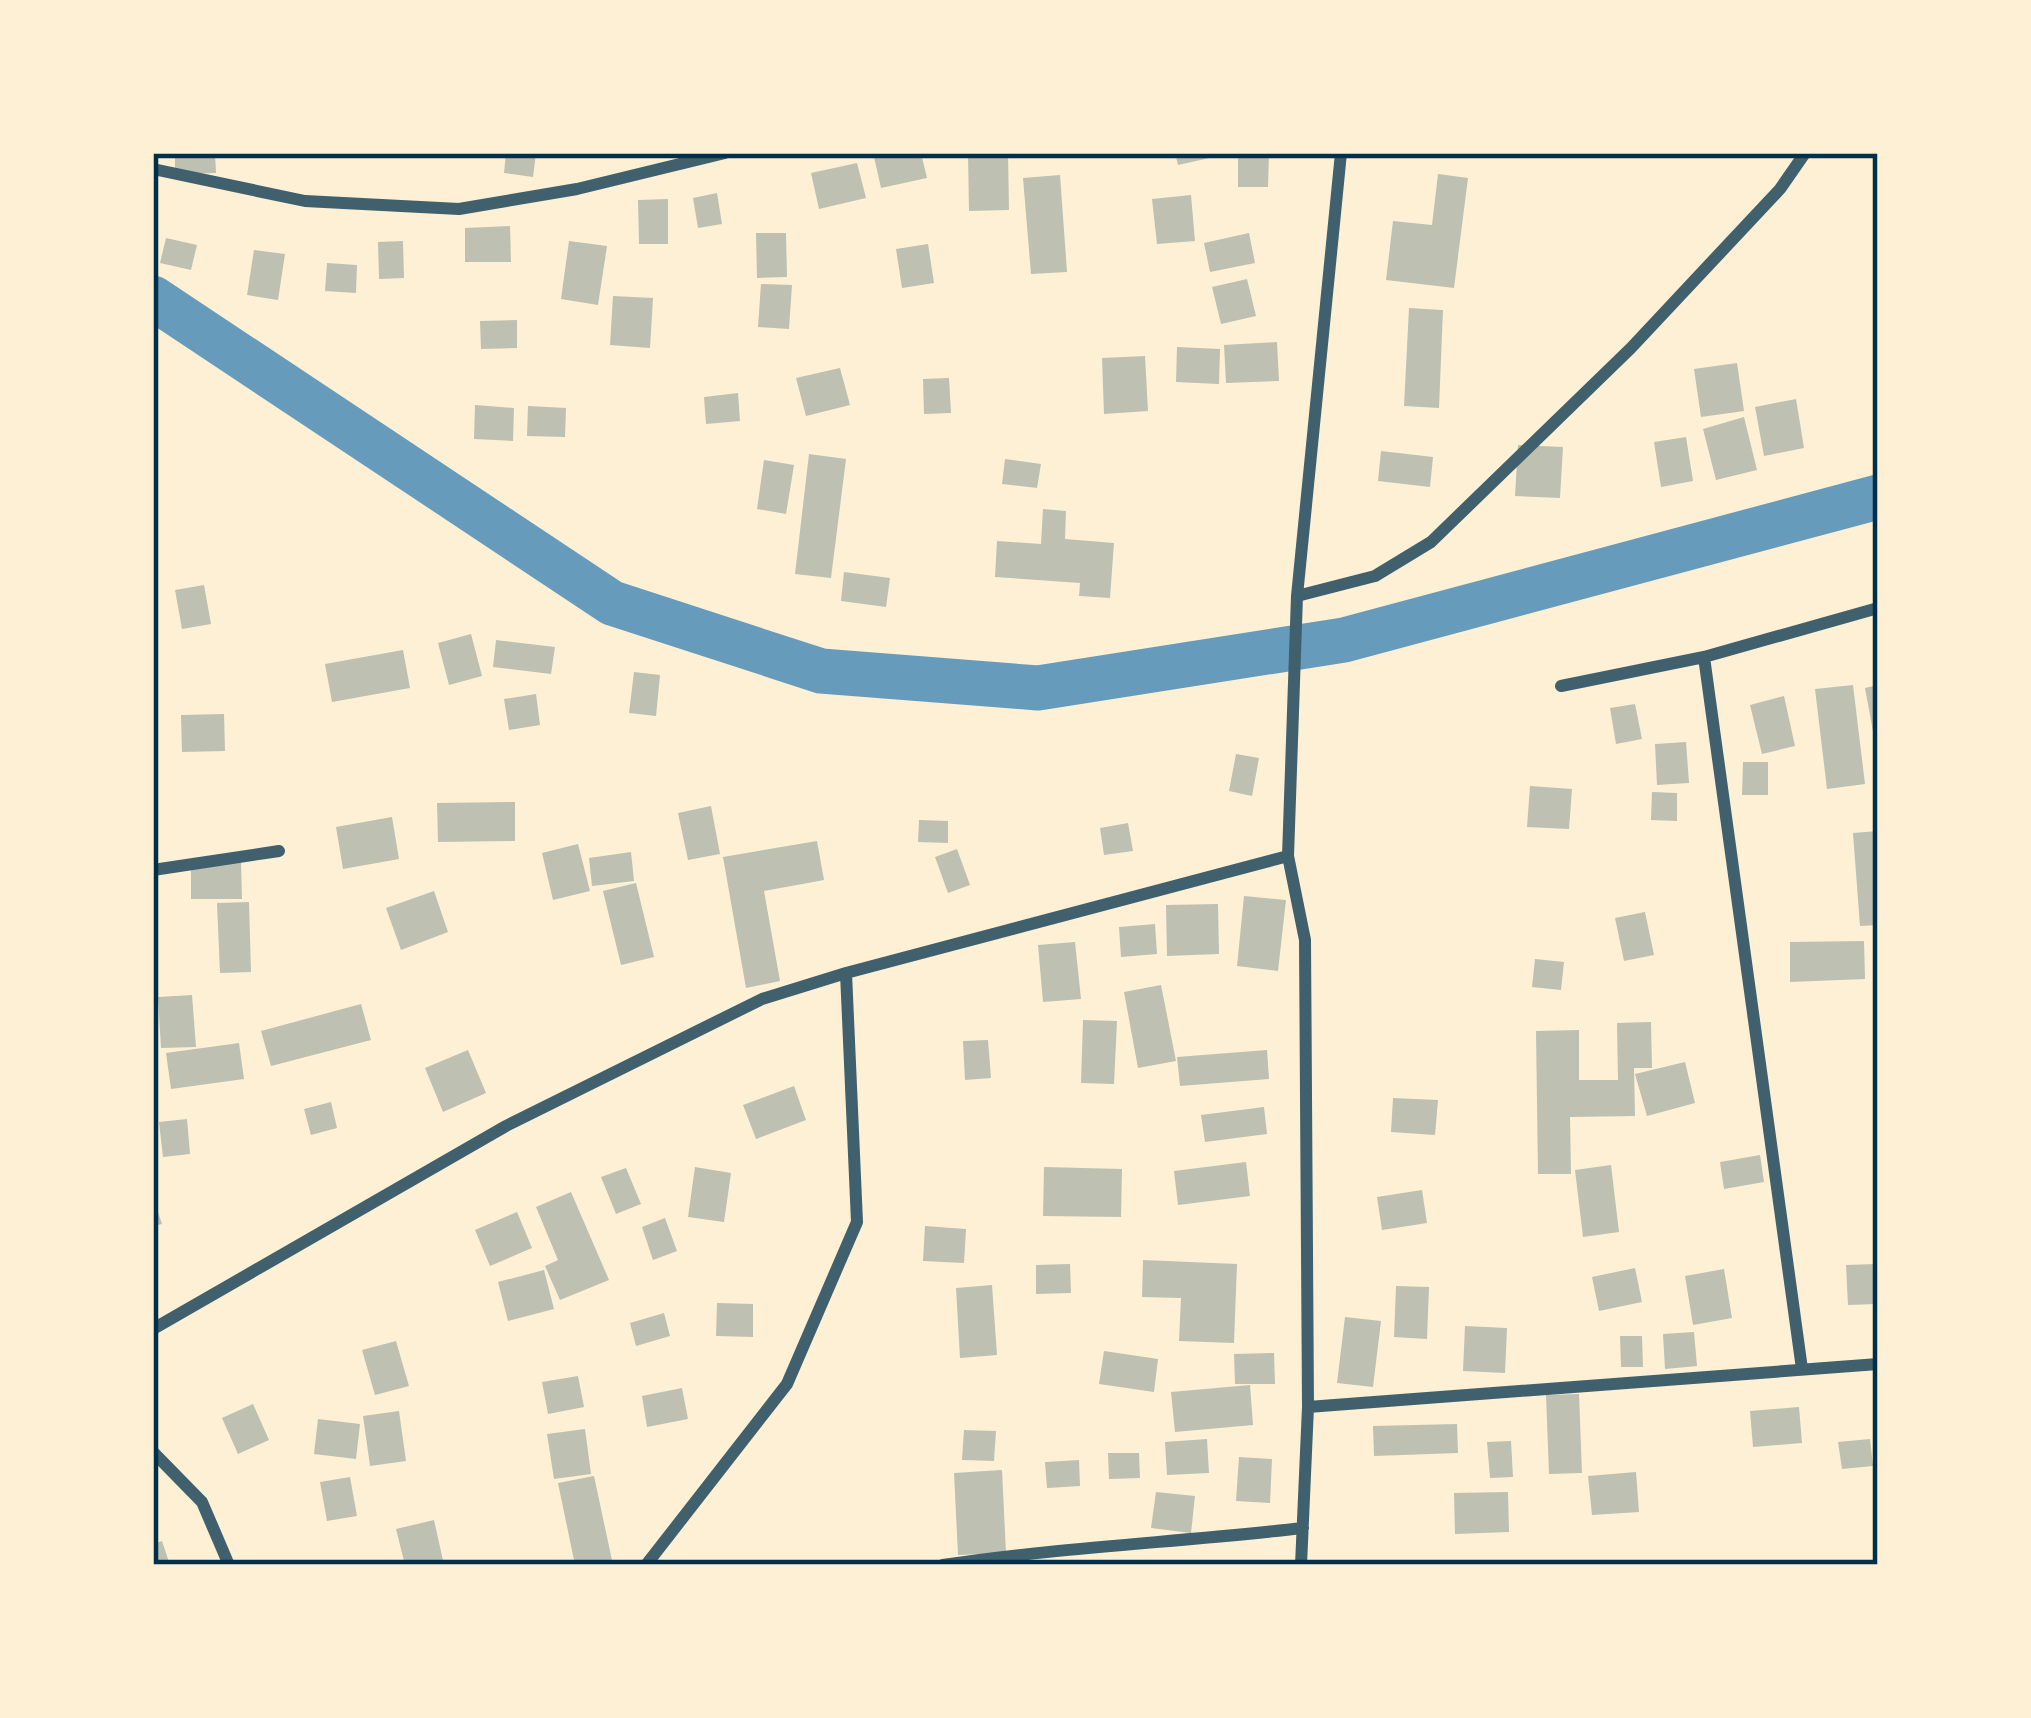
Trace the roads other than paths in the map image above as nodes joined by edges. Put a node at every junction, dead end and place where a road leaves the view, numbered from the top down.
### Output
1 (725, 153) edge
2 (1341, 153) edge
3 (1805, 153) edge
4 (153, 169) edge
5 (1297, 596) junction
6 (1878, 608) edge
7 (1704, 658) junction
8 (1561, 686) dead end
9 (279, 851) dead end
10 (1288, 856) junction
11 (153, 869) edge
12 (846, 973) junction
13 (153, 1329) edge
14 (1878, 1364) edge
15 (1802, 1369) junction
16 (1309, 1407) junction
17 (153, 1452) edge
18 (1303, 1528) junction
19 (230, 1565) edge
20 (646, 1565) edge
21 (943, 1565) edge
22 (1301, 1565) edge

1 - 4 street
2 - 5 street
3 - 5 street
5 - 10 street
6 - 7 street
7 - 8 street
7 - 15 street
9 - 11 street
10 - 12 street
10 - 16 street
12 - 13 street
12 - 20 street
14 - 15 street
15 - 16 street
16 - 18 street
17 - 19 street
18 - 21 street
18 - 22 street

